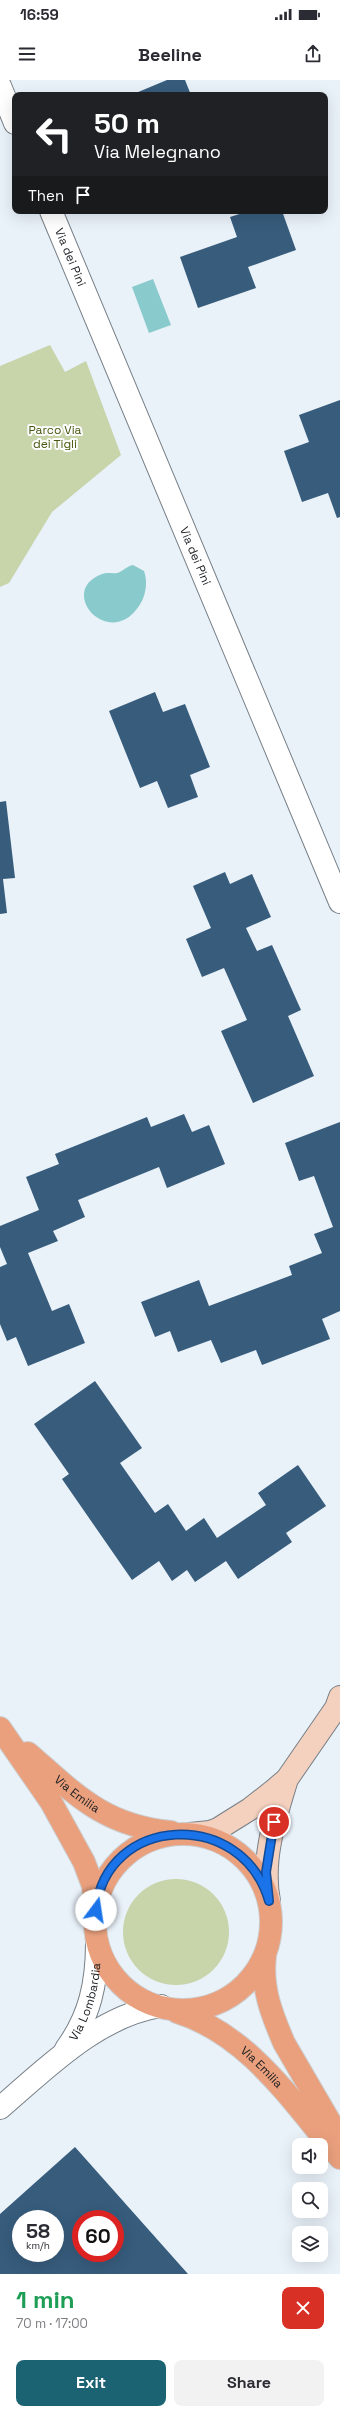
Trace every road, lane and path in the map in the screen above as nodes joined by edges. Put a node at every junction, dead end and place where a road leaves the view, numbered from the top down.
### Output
1 (0, 86) edge
2 (12, 116) edge
3 (52, 214) edge
4 (340, 902) edge
5 (340, 1698) edge
6 (3, 1731) edge
7 (287, 1779) junction
8 (187, 1834) junction
9 (269, 1901) junction
10 (95, 1914) junction
11 (97, 1943) junction
12 (268, 1946) junction
13 (161, 2006) junction
14 (61, 2056) junction
15 (0, 2108) edge
16 (340, 2139) edge
17 (340, 2158) edge

1 - 2 street
3 - 4 street, Via dei Pini
5 - 7 street
6 - 8 main road, Via Emilia
6 - 10 main road, Via Emilia
7 - 8 street
7 - 9 street
8 - 9 main road
8 - 10 main road
9 - 12 main road
10 - 11 main road
11 - 13 main road
11 - 14 street, Via Lombardia
12 - 13 main road
12 - 16 main road
13 - 14 street, Via Lombardia
13 - 17 main road, Via Emilia
14 - 15 street, Via Lombardia

